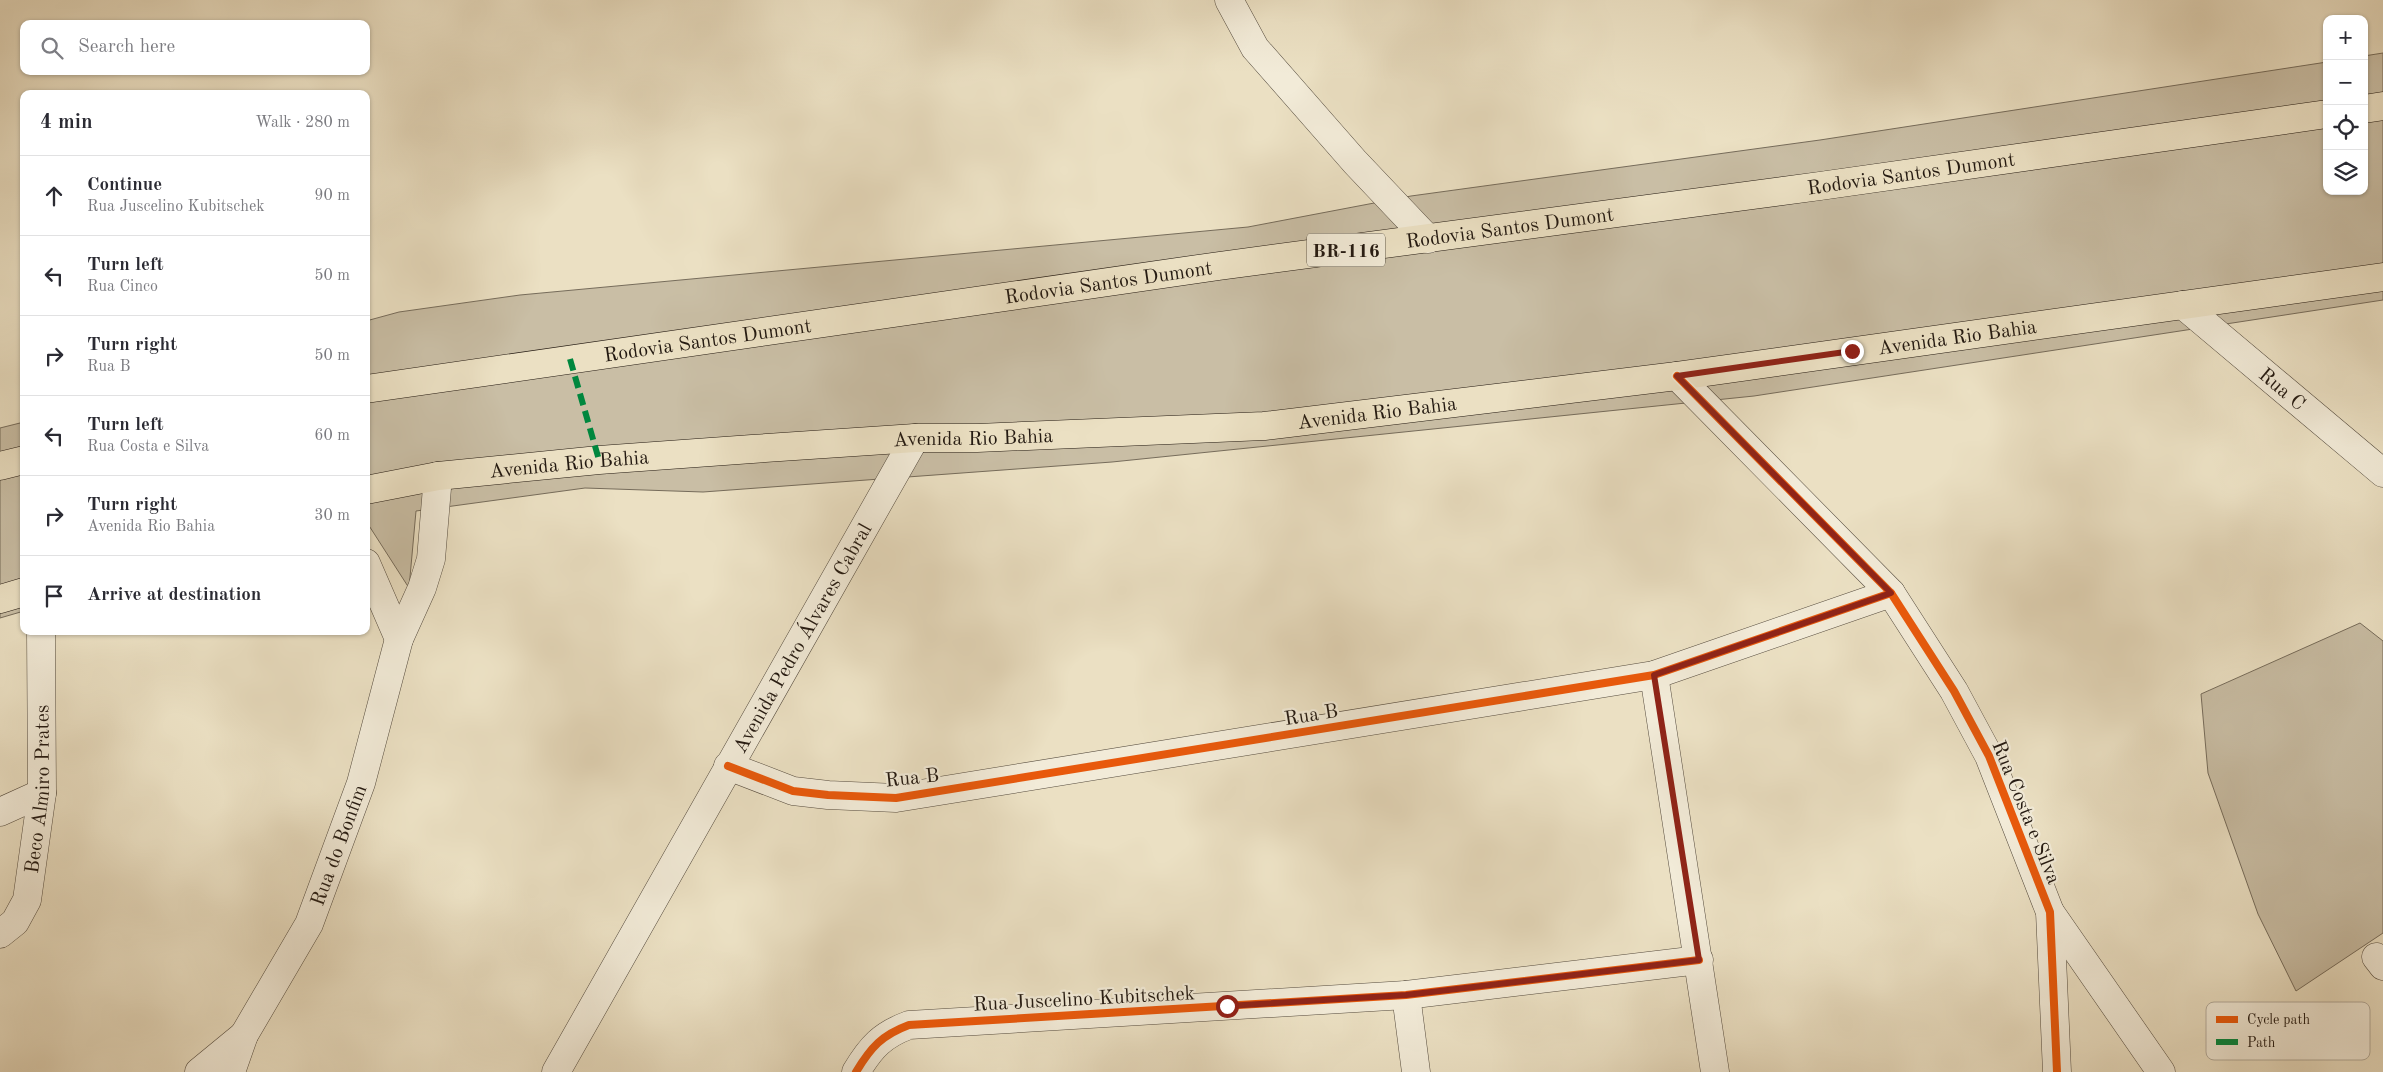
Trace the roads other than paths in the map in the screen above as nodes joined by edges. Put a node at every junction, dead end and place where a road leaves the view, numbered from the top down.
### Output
1 (1229, 0) edge
2 (2383, 106) edge
3 (2368, 108) edge
4 (2323, 115) edge
5 (1428, 239) junction
6 (2383, 277) edge
7 (2183, 305) junction
8 (1677, 376) junction
9 (370, 388) edge
10 (915, 438) junction
11 (20, 461) edge
12 (0, 466) edge
13 (2383, 473) edge
14 (438, 476) junction
15 (370, 489) edge
16 (370, 572) edge
17 (20, 593) edge
18 (1891, 593) junction
19 (0, 599) edge
20 (41, 635) edge
21 (399, 639) junction
22 (1654, 675) junction
23 (728, 766) junction
24 (42, 793) junction
25 (0, 812) edge
26 (2050, 912) junction
27 (0, 934) edge
28 (1699, 960) junction
29 (1406, 995) junction
30 (244, 1035) junction
31 (862, 1062) edge
32 (200, 1072) edge
33 (231, 1072) edge
34 (556, 1072) edge
35 (1416, 1072) edge
36 (1715, 1072) edge
37 (2057, 1072) edge
38 (2161, 1072) edge

1 - 5 street
2 - 3 main road
4 - 5 main road, Rodovia Santos Dumont / BR-116
5 - 9 main road, Rodovia Santos Dumont / BR-116
6 - 7 main road, Avenida Rio Bahia
7 - 8 main road, Avenida Rio Bahia
7 - 13 street, Rua C
8 - 10 main road, Avenida Rio Bahia
8 - 18 street, Rua Costa e Silva
10 - 14 main road, Avenida Rio Bahia
10 - 23 street, Avenida Pedro Álvares Cabral
11 - 12 main road
14 - 15 main road, Avenida Rio Bahia
14 - 21 street, Rua do Bonfim
16 - 21 street
17 - 19 main road
18 - 22 street, Rua B
18 - 26 street, Rua Costa e Silva
20 - 24 street, Beco Almiro Prates
21 - 30 street, Rua do Bonfim
22 - 23 street, Rua B
22 - 28 street
23 - 34 street, Avenida Pedro Álvares Cabral
24 - 25 street
24 - 27 street, Beco Almiro Prates
26 - 37 street, Rua Costa e Silva
26 - 38 street
28 - 29 street, Rua Juscelino Kubitschek
28 - 36 street
29 - 31 street, Rua Juscelino Kubitschek
29 - 35 street
30 - 32 street, Rua do Bonfim
30 - 33 street, Rua do Bonfim

